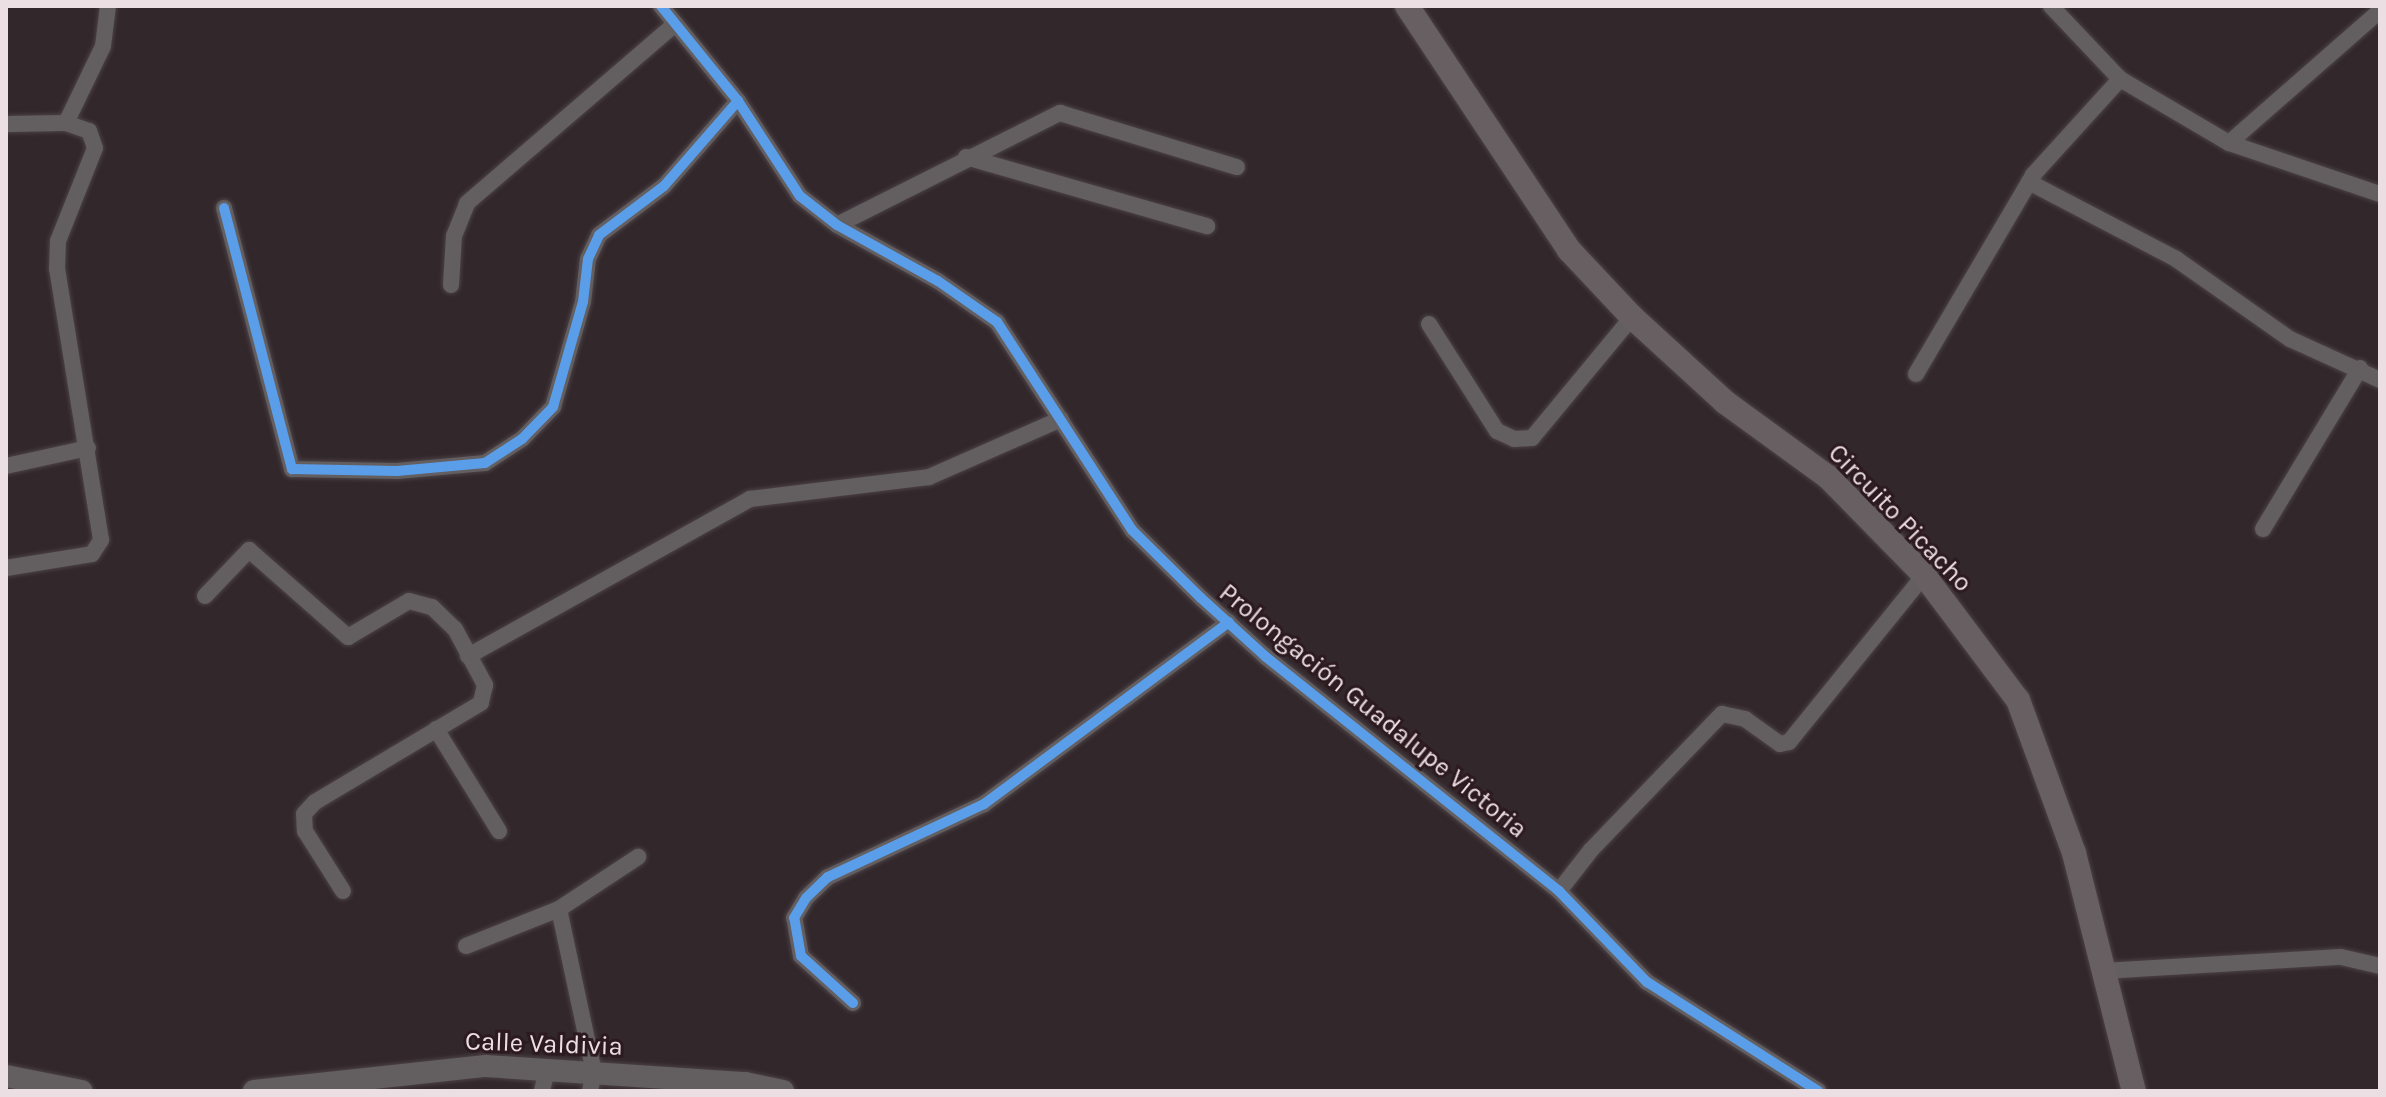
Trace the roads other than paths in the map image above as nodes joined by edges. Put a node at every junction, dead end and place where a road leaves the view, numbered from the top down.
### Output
1 (108, 6) edge
2 (661, 6) edge
3 (1407, 6) edge
4 (2051, 6) edge
5 (2380, 11) edge
6 (675, 24) junction
7 (2120, 79) junction
8 (738, 101) junction
9 (66, 123) junction
10 (6, 124) edge
11 (2229, 143) junction
12 (966, 157) junction
13 (1237, 167) dead end
14 (2029, 182) junction
15 (2380, 194) edge
16 (224, 208) dead end
17 (837, 225) junction
18 (1207, 226) dead end
19 (451, 285) dead end
20 (1632, 317) junction
21 (1429, 324) dead end
22 (2360, 368) junction
23 (1916, 374) dead end
24 (2380, 380) edge
25 (1061, 419) junction
26 (88, 448) junction
27 (6, 466) edge
28 (2263, 529) dead end
29 (6, 568) edge
30 (1924, 575) junction
31 (205, 596) dead end
32 (1229, 622) junction
33 (468, 656) junction
34 (436, 729) junction
35 (499, 831) dead end
36 (638, 857) dead end
37 (343, 891) dead end
38 (1559, 891) junction
39 (559, 909) junction
40 (466, 946) dead end
41 (2380, 966) edge
42 (2103, 971) junction
43 (853, 1003) dead end
44 (547, 1069) junction
45 (6, 1076) edge
46 (592, 1081) edge
47 (82, 1091) edge
48 (254, 1091) edge
49 (542, 1091) edge
50 (779, 1091) edge
51 (1818, 1091) edge
52 (2134, 1091) edge

1 - 9 street
2 - 6 street, Prolongación Guadalupe Victoria
3 - 20 main road, Circuito Picacho
4 - 7 street
5 - 11 street
6 - 8 street, Prolongación Guadalupe Victoria
6 - 19 street
7 - 11 street
7 - 14 street
8 - 16 street
8 - 17 street, Prolongación Guadalupe Victoria
9 - 10 street
9 - 26 street
11 - 15 street
12 - 13 street
12 - 17 street
12 - 18 street
14 - 22 street
14 - 23 street
17 - 25 street, Prolongación Guadalupe Victoria
20 - 21 street
20 - 30 main road, Circuito Picacho
22 - 24 street
22 - 28 street
25 - 32 street, Prolongación Guadalupe Victoria
25 - 33 street
26 - 27 street
26 - 29 street
30 - 38 street
30 - 42 main road, Circuito Picacho
31 - 33 street
32 - 38 street, Prolongación Guadalupe Victoria
32 - 43 street
33 - 34 street
34 - 35 street
34 - 37 street
36 - 39 street
38 - 51 street, Prolongación Guadalupe Victoria
39 - 40 street
39 - 46 street
41 - 42 street
42 - 52 main road, Circuito Picacho
44 - 46 street, Calle Valdivia
44 - 48 street, Calle Valdivia
44 - 49 street
45 - 47 street
46 - 50 street, Calle Valdivia

